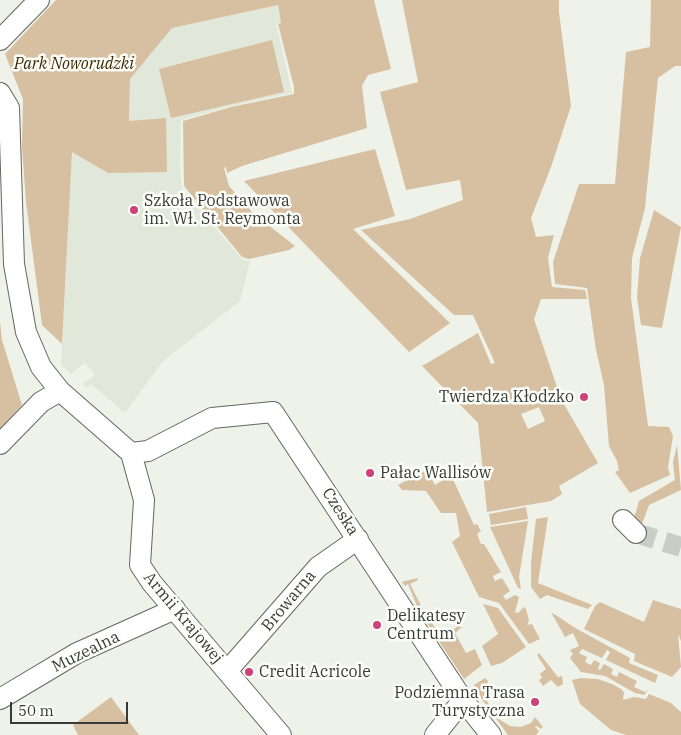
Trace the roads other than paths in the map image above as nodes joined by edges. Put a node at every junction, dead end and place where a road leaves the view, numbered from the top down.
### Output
1 (39, 0) edge
2 (0, 40) edge
3 (0, 92) edge
4 (60, 391) junction
5 (0, 444) edge
6 (131, 453) junction
7 (358, 539) junction
8 (175, 609) junction
9 (228, 670) junction
10 (6, 696) edge
11 (464, 700) junction
12 (281, 735) edge
13 (435, 735) edge
14 (491, 735) edge

1 - 2 street
3 - 4 street
4 - 5 street
4 - 6 street
6 - 7 street, Czeska
6 - 8 street, Armii Krajowej
7 - 9 street, Browarna
7 - 11 street, Czeska
8 - 9 street, Armii Krajowej
8 - 10 street, Muzealna
9 - 12 street, Armii Krajowej
11 - 13 street
11 - 14 street, Czeska

